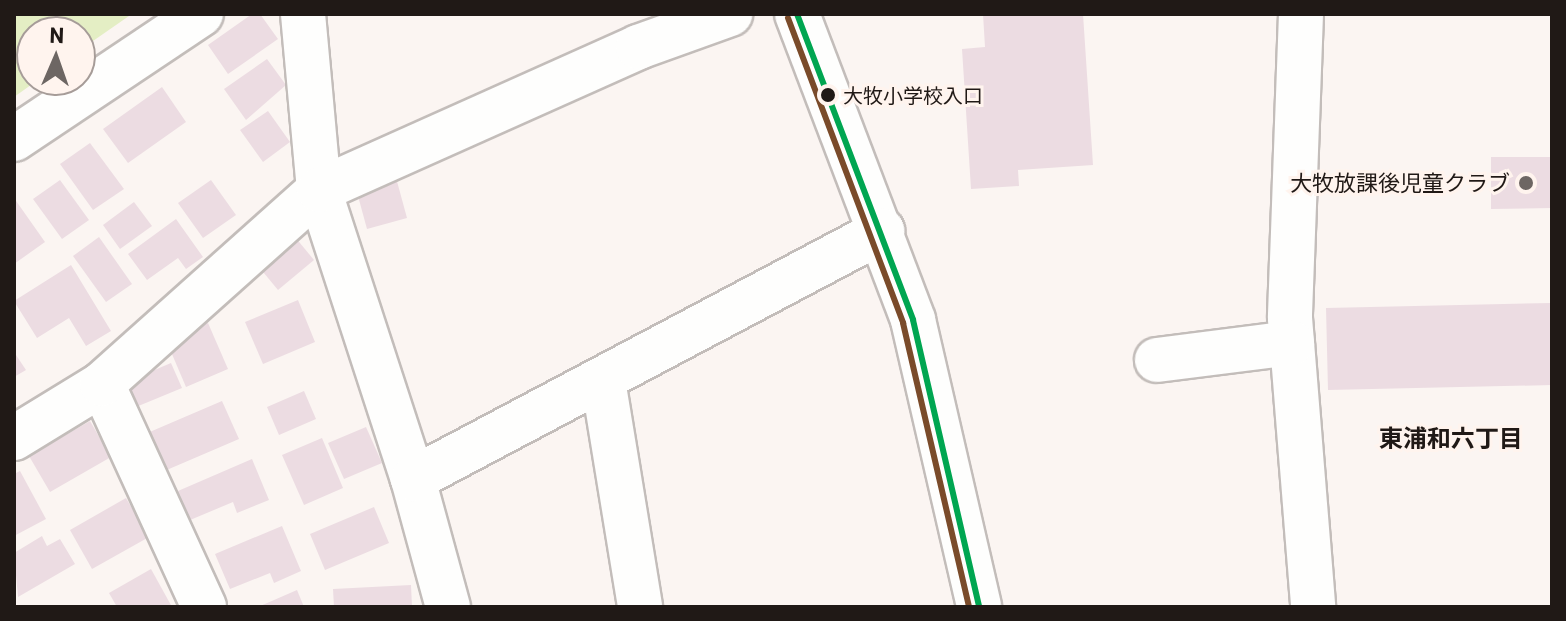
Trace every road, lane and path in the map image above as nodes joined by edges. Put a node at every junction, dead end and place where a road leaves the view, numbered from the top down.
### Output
1 (201, 14) edge
2 (303, 14) edge
3 (730, 14) edge
4 (797, 14) edge
5 (1301, 14) edge
6 (14, 139) edge
7 (319, 190) junction
8 (882, 231) junction
9 (1292, 343) junction
10 (1157, 360) dead end
11 (603, 380) junction
12 (102, 384) junction
13 (14, 438) edge
14 (413, 479) junction
15 (204, 607) edge
16 (448, 607) edge
17 (640, 607) edge
18 (979, 607) edge
19 (1313, 607) edge

1 - 6 street
2 - 7 street
3 - 7 street
4 - 8 street
5 - 9 street
7 - 12 street
7 - 14 street
8 - 11 street
8 - 18 street
9 - 10 street
9 - 19 street
11 - 14 street
11 - 17 street
12 - 13 street
12 - 15 street
14 - 16 street

